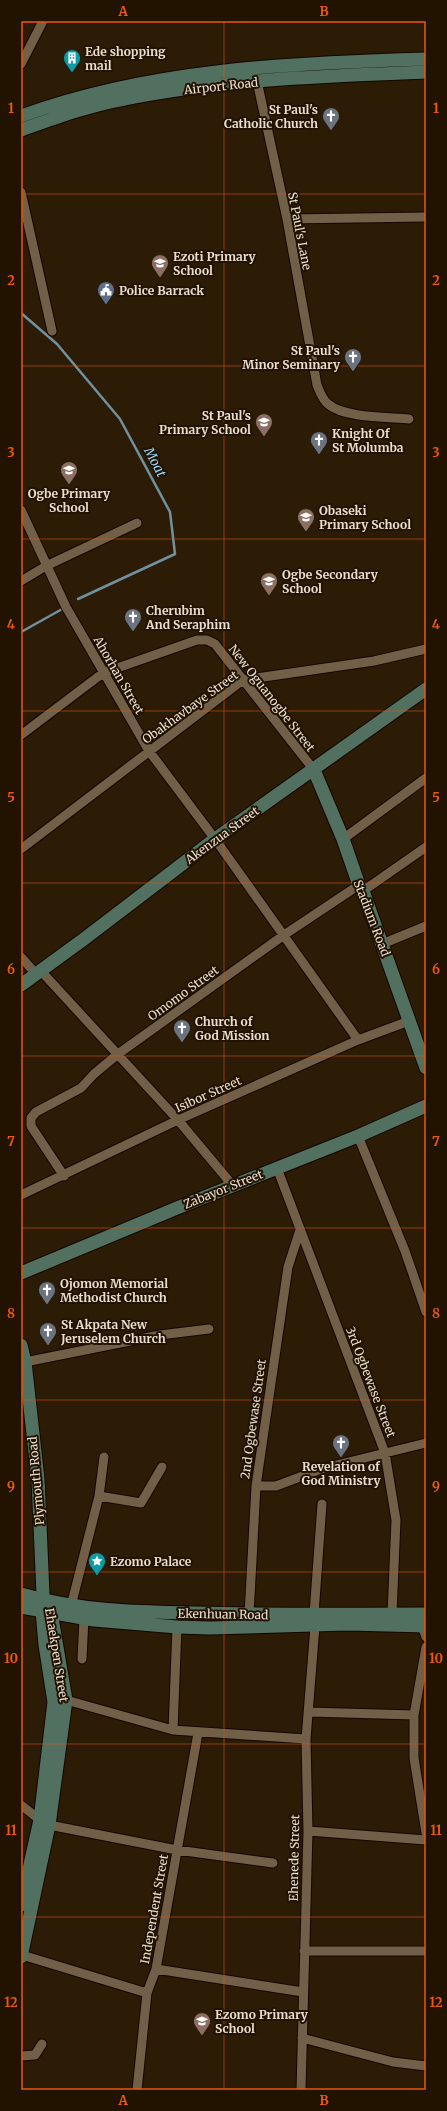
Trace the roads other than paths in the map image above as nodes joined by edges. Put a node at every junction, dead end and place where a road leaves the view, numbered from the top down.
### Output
1 (43, 21) edge
2 (426, 59) edge
3 (21, 64) edge
4 (426, 72) edge
5 (257, 82) junction
6 (21, 116) edge
7 (21, 130) edge
8 (21, 192) edge
9 (426, 218) edge
10 (287, 219) junction
11 (52, 331) dead end
12 (409, 419) dead end
13 (21, 510) edge
14 (137, 523) dead end
15 (46, 566) junction
16 (21, 581) edge
17 (426, 649) edge
18 (103, 673) junction
19 (243, 680) junction
20 (426, 689) edge
21 (21, 735) edge
22 (149, 751) junction
23 (314, 770) junction
24 (426, 778) edge
25 (215, 839) junction
26 (344, 839) junction
27 (426, 846) edge
28 (21, 850) edge
29 (361, 888) junction
30 (426, 926) edge
31 (284, 935) junction
32 (382, 944) junction
33 (21, 957) edge
34 (38, 972) junction
35 (21, 985) edge
36 (409, 1021) junction
37 (358, 1040) junction
38 (118, 1054) junction
39 (426, 1068) edge
40 (426, 1106) edge
41 (178, 1120) junction
42 (358, 1136) junction
43 (276, 1168) junction
44 (64, 1176) junction
45 (234, 1187) junction
46 (21, 1196) edge
47 (300, 1230) junction
48 (21, 1273) edge
49 (426, 1312) edge
50 (209, 1329) dead end
51 (21, 1345) edge
52 (25, 1362) junction
53 (426, 1443) edge
54 (385, 1453) junction
55 (104, 1457) dead end
56 (162, 1467) dead end
57 (256, 1486) junction
58 (99, 1496) junction
59 (322, 1504) dead end
60 (21, 1594) edge
61 (46, 1604) junction
62 (71, 1606) junction
63 (21, 1607) edge
64 (392, 1614) junction
65 (248, 1615) junction
66 (84, 1618) junction
67 (314, 1620) junction
68 (425, 1626) edge
69 (177, 1627) junction
70 (426, 1647) edge
71 (82, 1659) dead end
72 (66, 1700) junction
73 (309, 1712) junction
74 (414, 1715) junction
75 (173, 1730) junction
76 (198, 1732) junction
77 (306, 1739) junction
78 (21, 1804) edge
79 (45, 1823) junction
80 (308, 1832) junction
81 (426, 1833) edge
82 (426, 1840) edge
83 (177, 1850) junction
84 (273, 1863) dead end
85 (21, 1905) edge
86 (304, 1951) junction
87 (426, 1951) edge
88 (21, 1956) edge
89 (156, 1969) junction
90 (146, 1992) junction
91 (303, 1992) junction
92 (302, 2038) junction
93 (42, 2044) dead end
94 (21, 2056) edge
95 (426, 2066) edge
96 (137, 2090) edge
97 (301, 2090) edge

1 - 3 street
2 - 6 street, Airport Road
4 - 5 street, Airport Road
5 - 7 street, Airport Road
5 - 10 street, St Paul's Lane
8 - 11 street
9 - 10 street
10 - 12 street, St Paul's Lane
13 - 15 street, Ahorhan Street
14 - 15 street
15 - 16 street
15 - 18 street, Ahorhan Street
17 - 19 street, Obakhavbaye Street
18 - 19 street, New Oguanogbe Street
18 - 21 street, New Oguanogbe Street
18 - 22 street, Ahorhan Street
19 - 22 street, Obakhavbaye Street
19 - 23 street, New Oguanogbe Street
20 - 23 street, Akenzua Street
22 - 25 street, Ahorhan Street
22 - 28 street, Obakhavbaye Street
23 - 25 street, Akenzua Street
23 - 26 street, Stadium Road
24 - 26 street
25 - 31 street, Ahorhan Street
25 - 34 street, Akenzua Street
26 - 29 street, Stadium Road
27 - 29 street, Omomo Street
29 - 31 street, Omomo Street
29 - 32 street, Stadium Road
30 - 32 street
31 - 37 street, Ahorhan Street
31 - 38 street, Omomo Street
32 - 36 street, Stadium Road
33 - 34 street
34 - 35 street, Akenzua Street
34 - 38 street
36 - 37 street, Isibor Street
36 - 39 street, Stadium Road
37 - 41 street, Isibor Street
38 - 41 street
38 - 44 street, Omomo Street
40 - 42 street, Zabayor Street
41 - 44 street, Isibor Street
41 - 45 street
42 - 43 street, Zabayor Street
42 - 49 street
43 - 45 street, Zabayor Street
43 - 47 street, 3rd Ogbewase Street
44 - 46 street, Isibor Street
45 - 48 street, Zabayor Street
47 - 54 street, 3rd Ogbewase Street
47 - 57 street, 2nd Ogbewase Street
50 - 52 street
51 - 52 street, Plymouth Road
52 - 61 street, Plymouth Road
53 - 54 street
54 - 57 street
54 - 64 street, 3rd Ogbewase Street
55 - 58 street
56 - 58 street
57 - 65 street, 2nd Ogbewase Street
58 - 62 street
59 - 67 street, Ehenede Street
60 - 61 street, Ekenhuan Road
61 - 62 street, Ekenhuan Road
61 - 63 street, Ekenhuan Road
61 - 66 street, Ekenhuan Road
61 - 72 street, Ehaekpen Street
61 - 79 street, Ehaekpen Street
62 - 65 street, Ekenhuan Road
64 - 67 street, Ekenhuan Road
64 - 68 street, Ekenhuan Road
65 - 67 street, Ekenhuan Road
66 - 69 street, Ekenhuan Road
66 - 71 street
67 - 68 street, Ekenhuan Road
67 - 69 street, Ekenhuan Road
67 - 73 street, Ehenede Street
69 - 75 street
70 - 74 street
72 - 75 street
72 - 79 street, Ehaekpen Street
73 - 74 street
73 - 77 street, Ehenede Street
74 - 81 street
75 - 76 street
76 - 77 street
76 - 83 street, Independent Street
77 - 80 street, Ehenede Street
78 - 79 street
79 - 83 street
79 - 85 street, Ehaekpen Street
79 - 88 street, Ehaekpen Street
80 - 82 street
80 - 86 street, Ehenede Street
83 - 84 street
83 - 89 street, Independent Street
86 - 87 street
86 - 91 street, Ehenede Street
88 - 90 street
89 - 90 street, Independent Street
89 - 91 street
90 - 96 street, Independent Street
91 - 92 street, Ehenede Street
92 - 95 street
92 - 97 street, Ehenede Street
93 - 94 street

